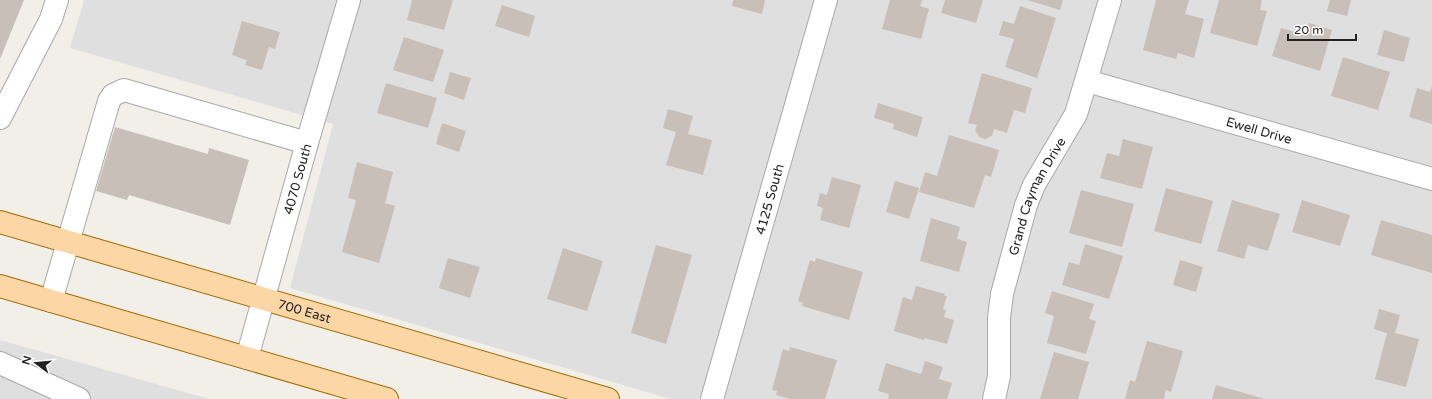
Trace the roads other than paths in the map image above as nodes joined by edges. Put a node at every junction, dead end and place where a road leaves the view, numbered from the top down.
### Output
1 (58, 0) edge
2 (349, 0) edge
3 (826, 0) edge
4 (1110, 0) edge
5 (1087, 81) junction
6 (0, 118) edge
7 (307, 143) junction
8 (1432, 179) edge
9 (0, 222) edge
10 (68, 243) junction
11 (0, 286) edge
12 (263, 299) junction
13 (51, 301) junction
14 (247, 358) junction
15 (0, 363) edge
16 (80, 399) edge
17 (387, 399) edge
18 (608, 399) edge
19 (712, 399) edge
20 (994, 399) edge

1 - 6 street
2 - 7 street, 4070 South
3 - 19 street, 4125 South
4 - 5 street, Grand Cayman Drive
5 - 8 street, Ewell Drive
5 - 20 street, Grand Cayman Drive
7 - 10 street
7 - 12 street, 4070 South
9 - 10 main road, 700 East
10 - 12 main road, 700 East
10 - 13 street
11 - 13 main road
12 - 14 street, 4070 South
12 - 18 main road, 700 East
13 - 14 main road
14 - 17 main road
15 - 16 street

